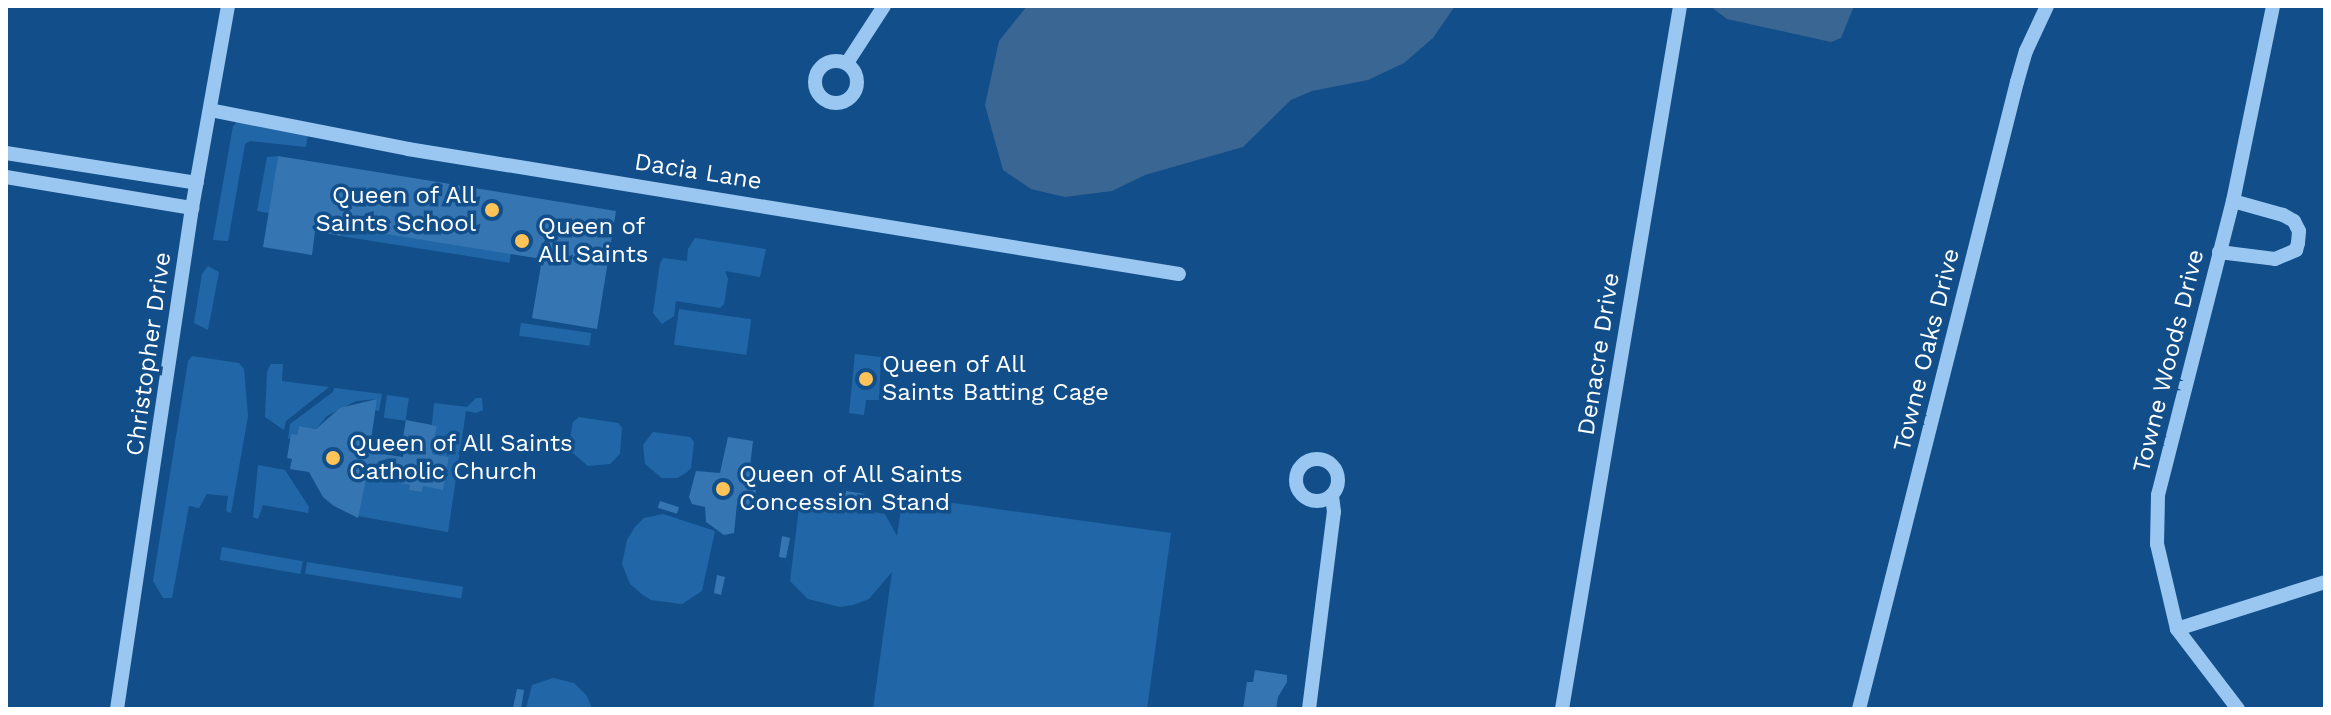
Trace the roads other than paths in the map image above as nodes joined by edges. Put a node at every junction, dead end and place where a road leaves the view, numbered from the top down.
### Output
1 (228, 6) edge
2 (884, 6) edge
3 (1680, 6) edge
4 (2047, 6) edge
5 (2273, 6) edge
6 (847, 63) dead end
7 (210, 110) junction
8 (6, 153) edge
9 (64, 162) junction
10 (107, 169) junction
11 (6, 177) edge
12 (197, 183) junction
13 (60, 186) junction
14 (104, 193) junction
15 (2233, 201) junction
16 (192, 208) junction
17 (2219, 252) junction
18 (1179, 274) dead end
19 (1332, 495) dead end
20 (2325, 582) edge
21 (2177, 629) junction
22 (117, 709) edge
23 (1309, 709) edge
24 (1562, 709) edge
25 (1859, 709) edge
26 (2238, 709) edge

1 - 7 street, Christopher Drive
2 - 6 street
3 - 24 street, Denacre Drive
4 - 25 street, Towne Oaks Drive
5 - 15 street, Towne Woods Drive
7 - 12 street, Christopher Drive
7 - 18 street, Dacia Lane
8 - 9 street
9 - 10 street
9 - 13 street
10 - 12 street
10 - 14 street
11 - 13 street
12 - 16 street, Christopher Drive
13 - 14 street
14 - 16 street
15 - 17 street, Towne Woods Drive
15 - 17 street
16 - 22 street, Christopher Drive
17 - 21 street, Towne Woods Drive
19 - 23 street
20 - 21 street
21 - 26 street, Towne Woods Drive

